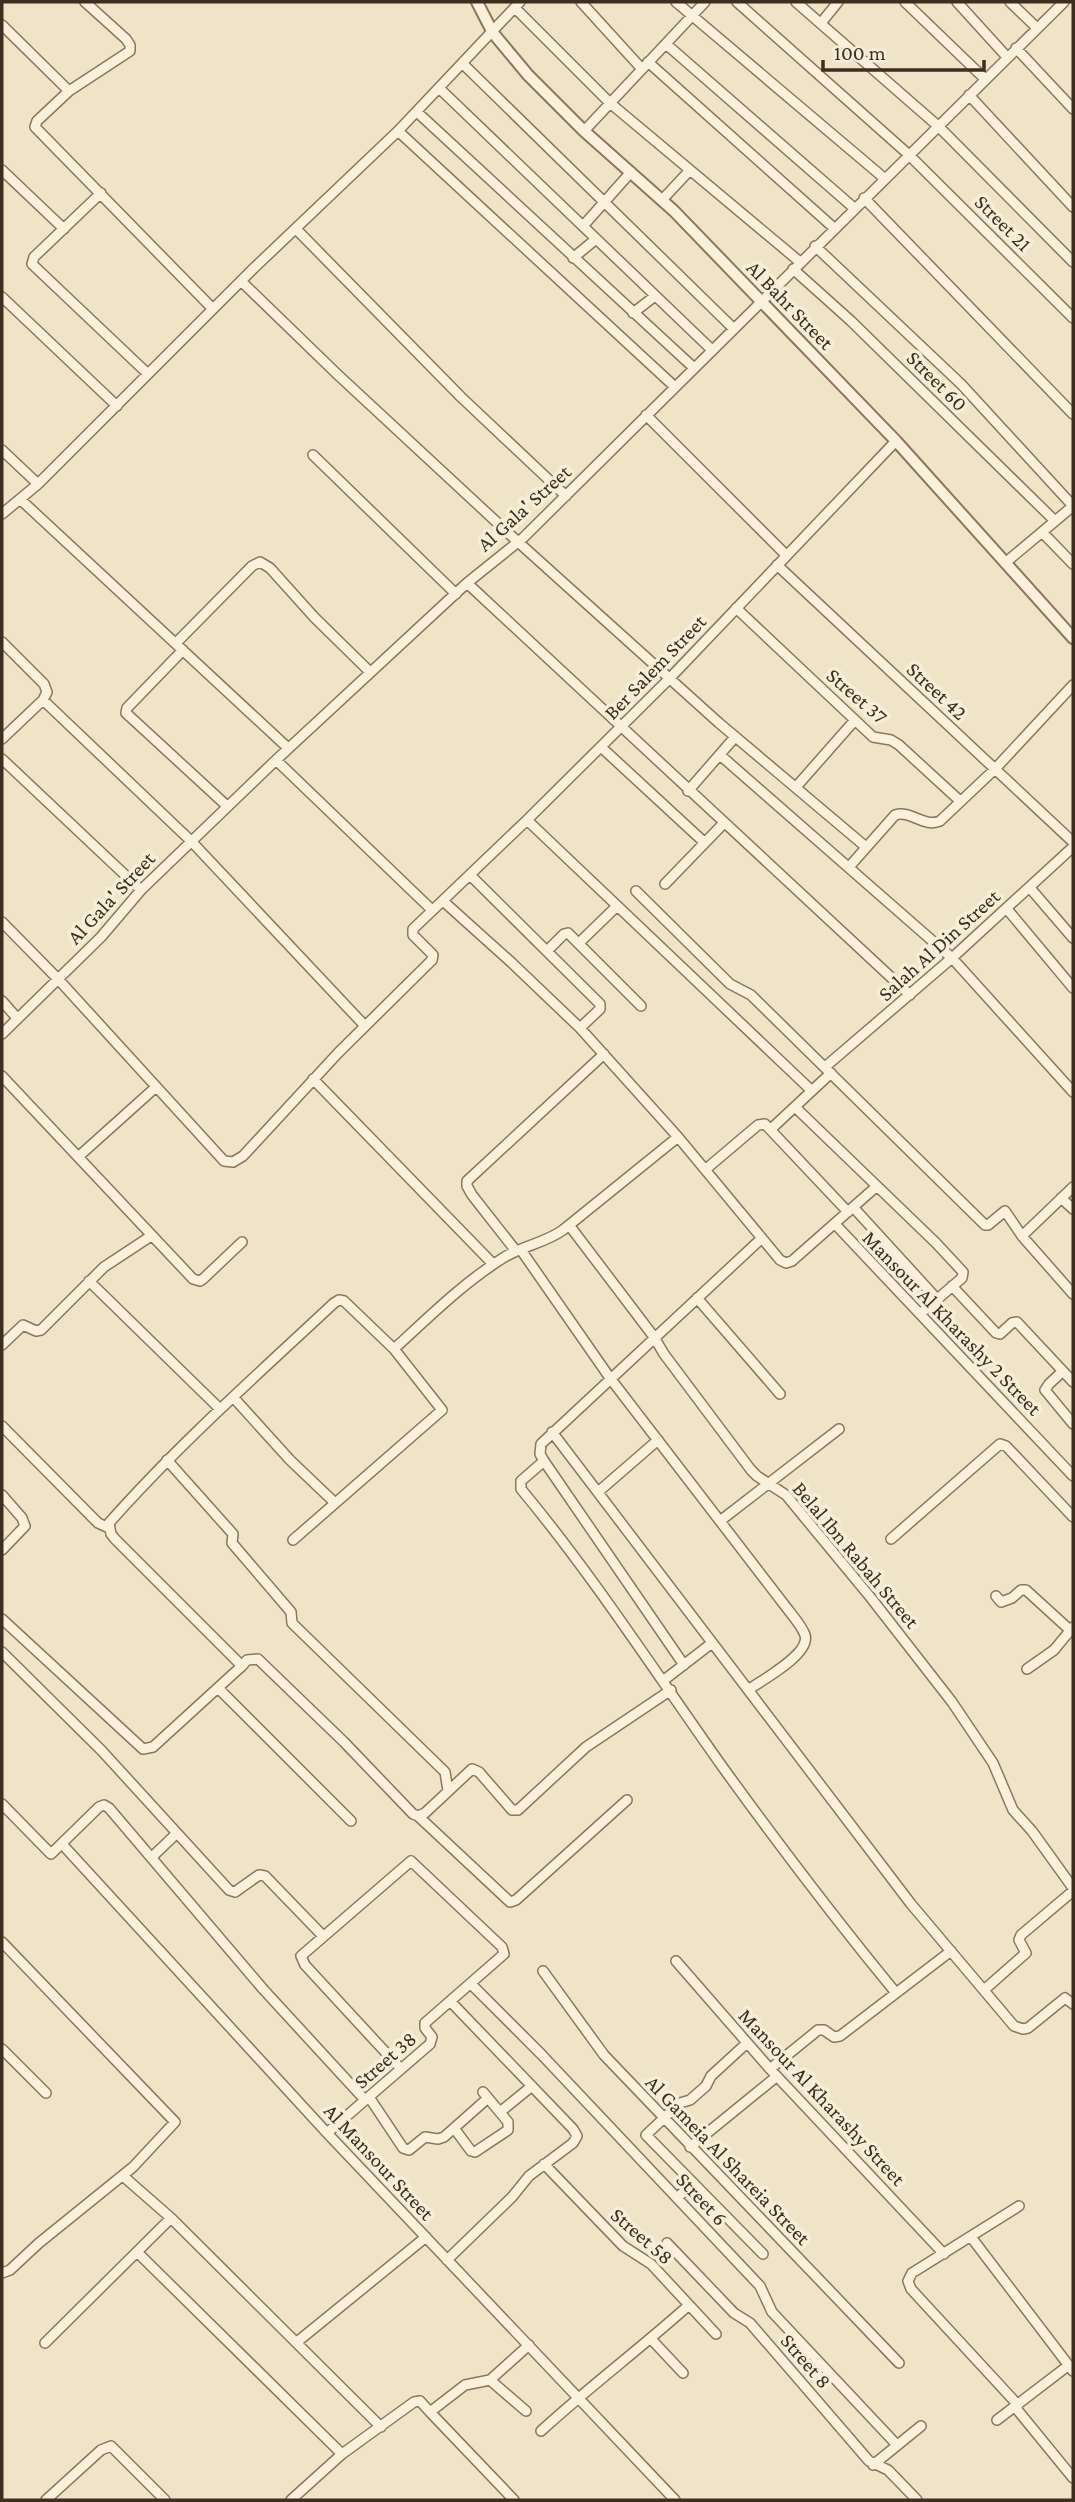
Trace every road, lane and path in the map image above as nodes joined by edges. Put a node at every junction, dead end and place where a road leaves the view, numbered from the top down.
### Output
1 (85, 2) edge
2 (477, 2) edge
3 (581, 2) edge
4 (676, 2) edge
5 (705, 2) edge
6 (737, 2) edge
7 (796, 2) edge
8 (838, 2) edge
9 (905, 2) edge
10 (957, 2) edge
11 (1010, 2) edge
12 (1064, 2) edge
13 (518, 5) edge
14 (692, 15) junction
15 (821, 23) junction
16 (2, 25) edge
17 (1037, 27) junction
18 (493, 33) junction
19 (666, 44) junction
20 (1016, 48) junction
21 (1007, 57) junction
22 (463, 64) junction
23 (645, 66) junction
24 (985, 79) junction
25 (439, 89) junction
26 (69, 91) junction
27 (970, 95) junction
28 (610, 103) junction
29 (1073, 109) edge
30 (417, 112) junction
31 (937, 126) junction
32 (398, 131) junction
33 (584, 131) junction
34 (908, 154) junction
35 (2, 170) edge
36 (690, 170) junction
37 (631, 172) junction
38 (884, 178) junction
39 (102, 193) junction
40 (864, 198) junction
41 (662, 200) junction
42 (604, 201) junction
43 (1073, 207) edge
44 (854, 208) junction
45 (583, 226) junction
46 (834, 228) junction
47 (64, 229) junction
48 (296, 229) junction
49 (596, 239) junction
50 (815, 246) junction
51 (573, 258) junction
52 (1073, 262) edge
53 (797, 266) junction
54 (242, 281) junction
55 (655, 296) junction
56 (2, 297) edge
57 (761, 303) junction
58 (213, 309) junction
59 (633, 313) junction
60 (1073, 318) edge
61 (734, 329) junction
62 (712, 350) junction
63 (694, 368) junction
64 (148, 374) junction
65 (675, 387) junction
66 (117, 406) junction
67 (646, 415) junction
68 (1073, 415) edge
69 (896, 441) junction
70 (2, 450) edge
71 (313, 455) dead end
72 (38, 484) junction
73 (566, 496) junction
74 (22, 500) junction
75 (1073, 506) edge
76 (2, 514) edge
77 (1055, 521) junction
78 (1042, 532) junction
79 (517, 541) junction
80 (786, 555) junction
81 (1005, 563) junction
82 (1073, 564) edge
83 (777, 565) junction
84 (467, 583) junction
85 (456, 594) junction
86 (736, 608) junction
87 (1073, 638) edge
88 (2, 642) edge
89 (180, 647) junction
90 (370, 672) junction
91 (670, 679) junction
92 (1073, 685) edge
93 (43, 700) junction
94 (855, 720) junction
95 (620, 728) junction
96 (735, 737) junction
97 (2, 739) edge
98 (601, 747) junction
99 (288, 748) junction
100 (719, 755) junction
101 (2, 760) edge
102 (276, 760) junction
103 (995, 769) junction
104 (796, 787) junction
105 (688, 791) junction
106 (960, 801) junction
107 (227, 806) junction
108 (527, 820) junction
109 (723, 824) junction
110 (191, 841) junction
111 (705, 843) junction
112 (1073, 845) edge
113 (866, 847) junction
114 (849, 867) junction
115 (470, 875) junction
116 (665, 884) dead end
117 (1030, 888) junction
118 (141, 890) junction
119 (636, 891) dead end
120 (443, 901) junction
121 (617, 906) junction
122 (1007, 909) junction
123 (432, 910) junction
124 (2, 922) edge
125 (1073, 938) edge
126 (579, 943) junction
127 (547, 951) junction
128 (952, 958) junction
129 (58, 979) junction
130 (1073, 988) edge
131 (910, 995) junction
132 (2, 1001) edge
133 (641, 1006) dead end
134 (17, 1018) junction
135 (365, 1026) junction
136 (580, 1028) junction
137 (2, 1034) edge
138 (604, 1054) junction
139 (828, 1070) junction
140 (2, 1076) edge
141 (313, 1079) junction
142 (156, 1087) junction
143 (812, 1091) junction
144 (1073, 1092) edge
145 (796, 1107) junction
146 (771, 1129) junction
147 (678, 1137) junction
148 (78, 1157) junction
149 (706, 1169) junction
150 (877, 1186) junction
151 (1073, 1186) edge
152 (1061, 1198) junction
153 (1073, 1209) edge
154 (851, 1210) junction
155 (835, 1224) junction
156 (569, 1225) junction
157 (151, 1236) junction
158 (1022, 1236) junction
159 (762, 1238) junction
160 (242, 1242) dead end
161 (518, 1250) junction
162 (493, 1264) junction
163 (89, 1281) junction
164 (952, 1286) junction
165 (1073, 1294) edge
166 (697, 1298) junction
167 (937, 1299) junction
168 (920, 1314) junction
169 (654, 1337) junction
170 (2, 1345) edge
171 (394, 1349) junction
172 (1069, 1375) edge
173 (610, 1378) junction
174 (780, 1394) dead end
175 (233, 1397) junction
176 (220, 1409) junction
177 (1073, 1424) edge
178 (2, 1426) edge
179 (839, 1429) dead end
180 (552, 1432) junction
181 (659, 1440) junction
182 (167, 1460) junction
183 (544, 1461) junction
184 (1073, 1476) edge
185 (770, 1484) junction
186 (598, 1492) junction
187 (2, 1495) edge
188 (334, 1502) junction
189 (1073, 1517) edge
190 (720, 1521) junction
191 (109, 1528) junction
192 (891, 1539) dead end
193 (293, 1540) dead end
194 (2, 1550) edge
195 (996, 1595) dead end
196 (2, 1619) edge
197 (1072, 1629) edge
198 (712, 1643) junction
199 (2, 1652) edge
200 (684, 1665) junction
201 (242, 1666) junction
202 (1027, 1670) dead end
203 (664, 1680) junction
204 (218, 1688) junction
205 (671, 1690) junction
206 (748, 1690) junction
207 (448, 1791) junction
208 (627, 1800) dead end
209 (2, 1804) edge
210 (418, 1816) junction
211 (351, 1821) dead end
212 (177, 1833) junction
213 (62, 1844) junction
214 (152, 1857) junction
215 (1073, 1889) edge
216 (323, 1936) junction
217 (2, 1942) edge
218 (951, 1951) junction
219 (676, 1961) dead end
220 (543, 1971) dead end
221 (471, 1984) junction
222 (984, 1990) junction
223 (896, 1993) junction
224 (450, 2001) junction
225 (1073, 2004) edge
226 (747, 2043) junction
227 (2, 2049) edge
228 (401, 2070) junction
229 (773, 2073) junction
230 (532, 2086) junction
231 (46, 2094) dead end
232 (367, 2099) junction
233 (500, 2112) junction
234 (662, 2118) junction
235 (454, 2129) junction
236 (327, 2133) junction
237 (690, 2147) junction
238 (544, 2164) junction
239 (123, 2176) junction
240 (692, 2183) junction
241 (677, 2198) junction
242 (1018, 2206) dead end
243 (171, 2218) junction
244 (426, 2237) junction
245 (971, 2237) junction
246 (667, 2244) dead end
247 (137, 2252) junction
248 (763, 2254) dead end
249 (944, 2254) junction
250 (447, 2260) junction
251 (2, 2273) edge
252 (689, 2305) junction
253 (716, 2334) dead end
254 (651, 2339) junction
255 (297, 2342) junction
256 (45, 2343) dead end
257 (529, 2345) junction
258 (899, 2363) dead end
259 (1071, 2368) edge
260 (683, 2373) dead end
261 (490, 2381) junction
262 (578, 2396) junction
263 (1016, 2406) junction
264 (526, 2411) dead end
265 (430, 2412) junction
266 (997, 2420) dead end
267 (921, 2426) dead end
268 (381, 2427) junction
269 (541, 2431) dead end
270 (897, 2445) junction
271 (342, 2454) junction
272 (873, 2465) junction
273 (1073, 2479) edge
274 (300, 2491) junction
275 (46, 2500) edge
276 (165, 2500) edge
277 (291, 2500) edge
278 (309, 2500) edge
279 (514, 2500) edge
280 (675, 2500) edge
281 (917, 2500) edge

1 - 26 street
2 - 18 street, Al Bahr Street
3 - 23 street
4 - 14 street
5 - 14 street
6 - 34 street, Street 21
7 - 15 street
8 - 15 street
9 - 24 street
10 - 21 street
11 - 17 street
12 - 17 street, Al Gala' Street
13 - 18 street
13 - 28 street, Street 60
14 - 19 street
14 - 38 street
15 - 31 street
16 - 26 street
17 - 20 street, Al Gala' Street
18 - 22 street
18 - 33 street, Al Bahr Street
19 - 23 street
19 - 44 street
20 - 21 street, Al Gala' Street
20 - 29 street
21 - 24 street, Al Gala' Street
22 - 25 street
22 - 42 street
23 - 28 street
23 - 46 street
24 - 27 street, Al Gala' Street
25 - 30 street
25 - 45 street
26 - 39 street
27 - 31 street, Al Gala' Street
27 - 43 street
28 - 33 street
28 - 36 street, Street 60
30 - 32 street
30 - 51 street
31 - 34 street, Al Gala' Street
31 - 52 street
32 - 48 street
32 - 65 street
33 - 37 street, Al Bahr Street
34 - 38 street, Al Gala' Street
34 - 60 street, Street 21
35 - 47 street
36 - 41 street
36 - 53 street, Street 60
37 - 41 street, Al Bahr Street
37 - 42 street
38 - 40 street, Al Gala' Street
39 - 47 street
39 - 58 street
40 - 44 street, Al Gala' Street
40 - 68 street
41 - 57 street, Al Bahr Street
42 - 45 street
42 - 61 street
44 - 46 street, Al Gala' Street
45 - 49 street
46 - 50 street, Al Gala' Street
47 - 64 street
48 - 54 street
48 - 73 street
49 - 51 street
49 - 55 street
50 - 53 street, Al Gala' Street
50 - 75 street
51 - 59 street
53 - 57 street, Al Gala' Street
53 - 77 street, Street 60
54 - 58 street
54 - 79 street
55 - 59 street
55 - 62 street
56 - 66 street
57 - 61 street, Al Gala' Street
57 - 69 street, Al Bahr Street
58 - 64 street
59 - 63 street
61 - 62 street, Al Gala' Street
62 - 63 street, Al Gala' Street
63 - 65 street, Al Gala' Street
64 - 66 street
65 - 67 street, Al Gala' Street
66 - 72 street
67 - 73 street, Al Gala' Street
67 - 80 street
69 - 80 street, Ber Salem Street
69 - 81 street, Al Bahr Street
70 - 72 street
71 - 85 street
72 - 74 street
73 - 79 street, Al Gala' Street
74 - 76 street
74 - 89 street
75 - 77 street
77 - 78 street
78 - 81 street
78 - 82 street
79 - 84 street, Al Gala' Street
79 - 91 street
80 - 83 street, Ber Salem Street
81 - 87 street, Al Bahr Street
83 - 86 street, Ber Salem Street
83 - 103 street, Street 42
84 - 85 street, Al Gala' Street
84 - 95 street
85 - 90 street, Al Gala' Street
86 - 91 street, Ber Salem Street
86 - 94 street, Street 37
88 - 93 street
89 - 90 street
89 - 99 street
89 - 107 street
90 - 99 street, Al Gala' Street
91 - 95 street, Ber Salem Street
91 - 96 street
92 - 103 street
93 - 97 street
93 - 110 street
94 - 104 street
94 - 106 street, Street 37
95 - 98 street, Ber Salem Street
95 - 105 street
96 - 100 street
96 - 104 street
98 - 108 street, Ber Salem Street
98 - 111 street
99 - 102 street, Al Gala' Street
100 - 105 street
100 - 114 street
101 - 118 street
102 - 107 street, Al Gala' Street
102 - 123 street
103 - 106 street
103 - 112 street, Street 42
104 - 113 street
105 - 109 street
106 - 113 street
107 - 110 street, Al Gala' Street
108 - 115 street, Ber Salem Street
108 - 121 street
109 - 111 street
109 - 131 street
110 - 118 street, Al Gala' Street
110 - 135 street
111 - 116 street
112 - 117 street, Salah Al Din Street
113 - 114 street
114 - 128 street
115 - 120 street, Ber Salem Street
115 - 127 street
117 - 122 street, Salah Al Din Street
117 - 125 street
118 - 129 street, Al Gala' Street
119 - 139 street
120 - 123 street, Ber Salem Street
120 - 136 street
121 - 126 street
121 - 143 street
122 - 128 street, Salah Al Din Street
122 - 130 street
123 - 135 street, Ber Salem Street
124 - 129 street
126 - 127 street
126 - 133 street
127 - 136 street
128 - 131 street, Salah Al Din Street
128 - 144 street
129 - 134 street, Al Gala' Street
129 - 142 street
131 - 139 street, Salah Al Din Street
132 - 134 street
134 - 137 street, Al Gala' Street
135 - 141 street
136 - 138 street
138 - 147 street
138 - 161 street
139 - 143 street, Salah Al Din Street
139 - 158 street
140 - 148 street
141 - 142 street
141 - 162 street
142 - 148 street
143 - 145 street, Salah Al Din Street
145 - 146 street, Salah Al Din Street
145 - 150 street
146 - 149 street
146 - 154 street
147 - 149 street
147 - 156 street
148 - 157 street
149 - 159 street
150 - 154 street
150 - 164 street
151 - 152 street
152 - 153 street
152 - 158 street
154 - 155 street
154 - 167 street
155 - 159 street
155 - 168 street, Mansour Al Kharashy 2 Street
156 - 161 street
156 - 169 street, Belal Ibn Rabah Street
157 - 160 street
157 - 163 street
158 - 165 street
159 - 166 street
161 - 162 street
161 - 173 street
162 - 171 street
163 - 170 street
163 - 176 street
164 - 167 street
164 - 172 street
166 - 169 street
166 - 174 street
167 - 168 street
168 - 184 street, Mansour Al Kharashy 2 Street
169 - 173 street
169 - 185 street, Belal Ibn Rabah Street
171 - 175 street
171 - 188 street
172 - 177 street
173 - 180 street
173 - 181 street
175 - 176 street
175 - 188 street
176 - 182 street
178 - 191 street
179 - 185 street
180 - 183 street
180 - 186 street
181 - 186 street
181 - 190 street
182 - 191 street
182 - 207 street
183 - 200 street
183 - 203 street
185 - 190 street
185 - 215 street, Belal Ibn Rabah Street
186 - 198 street
187 - 194 street
188 - 193 street
189 - 192 street
190 - 206 street
191 - 201 street
195 - 197 street
196 - 204 street
197 - 202 street
198 - 200 street
198 - 206 street
199 - 212 street
200 - 203 street
201 - 204 street
201 - 210 street
203 - 205 street
204 - 211 street
205 - 207 street
205 - 223 street
206 - 218 street
207 - 210 street
208 - 210 street
209 - 213 street
212 - 214 street
212 - 216 street
213 - 214 street
213 - 236 street, Al Mansour Street
214 - 232 street
215 - 222 street
216 - 221 street, Street 38
216 - 228 street
217 - 239 street
218 - 222 street
218 - 223 street
219 - 226 street, Mansour Al Kharashy Street
220 - 234 street, Al Gameia Al Shareia Street
221 - 224 street, Street 38
221 - 241 street, Street 6
222 - 225 street
223 - 229 street
224 - 228 street, Street 38
224 - 230 street
226 - 229 street, Mansour Al Kharashy Street
226 - 234 street
227 - 231 street
228 - 232 street, Street 38
229 - 237 street
229 - 249 street, Mansour Al Kharashy Street
230 - 233 street
230 - 238 street
232 - 235 street
232 - 236 street, Street 38
233 - 235 street
233 - 235 street
234 - 237 street, Al Gameia Al Shareia Street
234 - 240 street
236 - 244 street, Al Mansour Street
237 - 258 street, Al Gameia Al Shareia Street
238 - 250 street
238 - 252 street, Street 58
239 - 243 street
239 - 251 street
240 - 241 street
240 - 248 street
241 - 270 street, Street 6
242 - 245 street
243 - 247 street
243 - 255 street
244 - 250 street, Al Mansour Street
244 - 255 street
245 - 249 street
245 - 259 street
246 - 272 street, Street 8
247 - 256 street
247 - 271 street
249 - 263 street
250 - 257 street, Al Mansour Street
252 - 253 street, Street 58
252 - 254 street
254 - 260 street
254 - 262 street
255 - 268 street
257 - 261 street
257 - 262 street, Al Mansour Street
259 - 263 street
261 - 264 street
261 - 265 street
262 - 269 street
262 - 280 street, Al Mansour Street
263 - 266 street
263 - 273 street
265 - 268 street
265 - 279 street
267 - 270 street
268 - 271 street
270 - 272 street
271 - 274 street
272 - 281 street, Street 8
274 - 277 street
274 - 278 street
275 - 276 street

